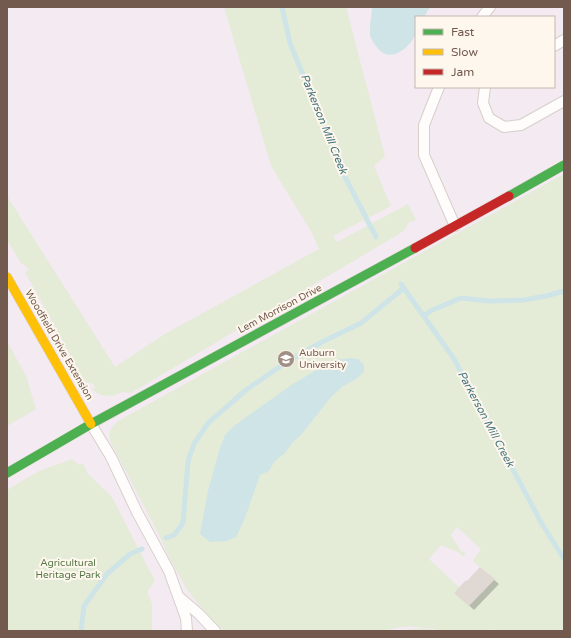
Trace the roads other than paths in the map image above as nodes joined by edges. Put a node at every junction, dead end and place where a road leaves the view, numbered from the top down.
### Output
1 (490, 7) edge
2 (483, 16) edge
3 (564, 40) edge
4 (555, 45) edge
5 (439, 88) edge
6 (484, 88) edge
7 (564, 101) edge
8 (564, 165) edge
9 (455, 226) junction
10 (7, 276) edge
11 (91, 424) junction
12 (7, 473) edge
13 (178, 596) junction
14 (187, 631) edge
15 (215, 631) edge

1 - 2 lane
3 - 4 lane
5 - 9 lane
6 - 7 lane
8 - 9 street, Lem Morrison Drive
9 - 11 street, Lem Morrison Drive
10 - 11 street, Woodfield Drive Extension
11 - 12 street, Lem Morrison Drive
11 - 13 lane
13 - 14 lane
13 - 15 lane

